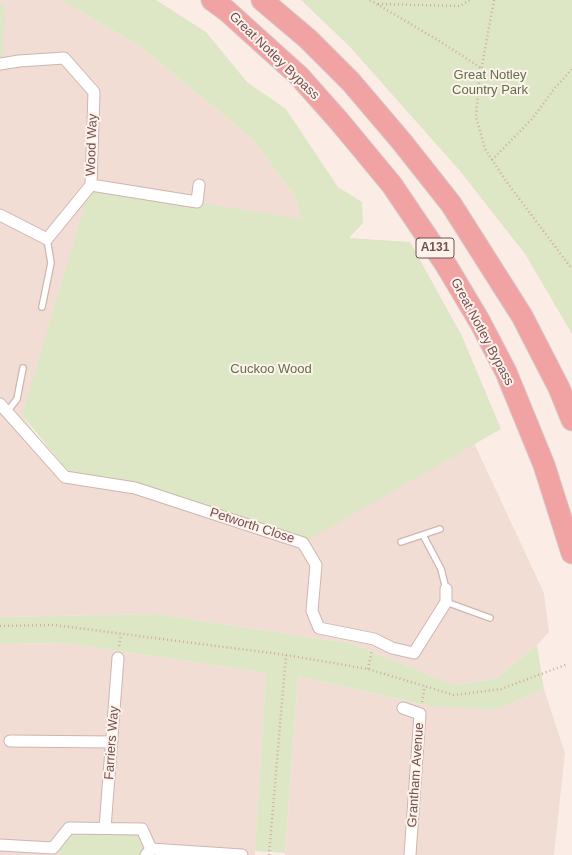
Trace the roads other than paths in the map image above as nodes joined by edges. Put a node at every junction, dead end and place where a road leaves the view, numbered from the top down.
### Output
1 (212, 0) edge
2 (262, 0) edge
3 (0, 64) edge
4 (199, 184) dead end
5 (91, 185) junction
6 (0, 215) edge
7 (47, 239) junction
8 (42, 306) dead end
9 (522, 316) junction
10 (23, 368) dead end
11 (572, 391) edge
12 (4, 408) edge
13 (572, 420) edge
14 (440, 529) dead end
15 (423, 534) junction
16 (400, 542) dead end
17 (572, 553) edge
18 (446, 589) joint
19 (446, 602) junction
20 (490, 618) dead end
21 (118, 658) dead end
22 (403, 708) dead end
23 (10, 741) dead end
24 (112, 742) junction
25 (105, 828) junction
26 (0, 845) edge
27 (57, 851) edge
28 (149, 852) edge
29 (242, 855) edge
30 (410, 855) edge

1 - 17 highway, Great Notley Bypass / A131
2 - 9 highway, A131
3 - 5 street, Wood Way
4 - 5 street
5 - 7 street, Wood Way
6 - 7 street
7 - 8 lane
9 - 11 highway
9 - 13 highway, A131
10 - 12 lane
12 - 19 street, Petworth Close
14 - 15 lane
15 - 16 lane
15 - 18 lane
18 - 19 street
19 - 20 lane
21 - 24 street, Farriers Way
22 - 30 street, Grantham Avenue
23 - 24 street
24 - 25 street, Farriers Way
25 - 27 street
25 - 28 street
26 - 27 street
28 - 29 street

